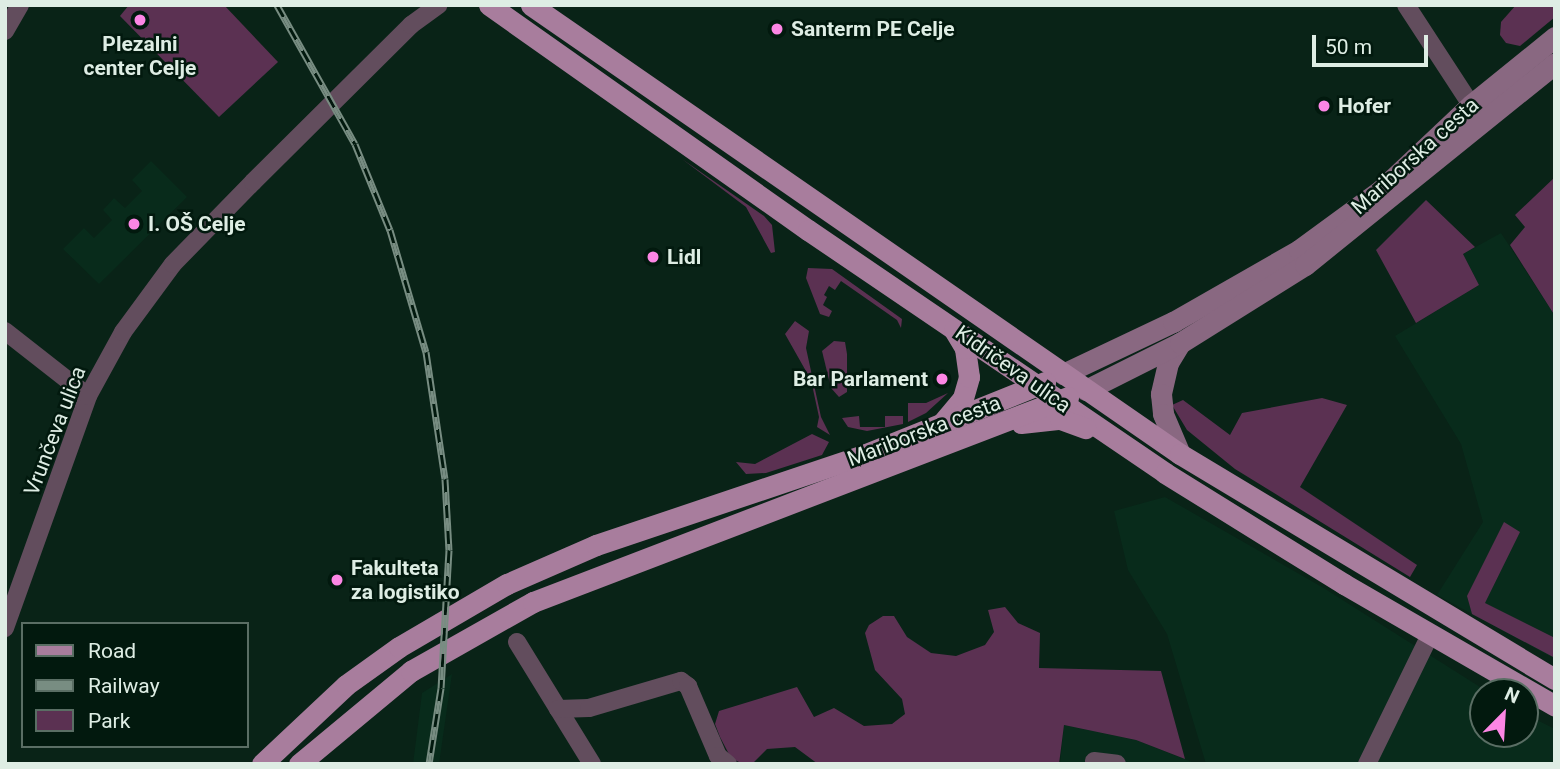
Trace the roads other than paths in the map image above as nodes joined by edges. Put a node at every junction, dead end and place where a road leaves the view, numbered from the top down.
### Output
1 (20, 5) edge
2 (418, 5) edge
3 (439, 5) edge
4 (480, 5) edge
5 (489, 5) edge
6 (531, 5) edge
7 (1406, 5) edge
8 (411, 25) junction
9 (5, 31) edge
10 (1555, 37) edge
11 (536, 38) junction
12 (1555, 63) edge
13 (1477, 114) junction
14 (953, 327) junction
15 (5, 331) edge
16 (1180, 344) junction
17 (1063, 374) junction
18 (1037, 386) junction
19 (1086, 390) junction
20 (88, 396) junction
21 (1059, 400) junction
22 (939, 426) junction
23 (959, 440) junction
24 (1180, 454) junction
25 (1165, 473) junction
26 (5, 628) edge
27 (1430, 635) junction
28 (517, 642) dead end
29 (1555, 679) edge
30 (1555, 706) edge
31 (558, 709) junction
32 (1094, 761) dead end
33 (262, 764) edge
34 (299, 764) edge
35 (592, 764) edge
36 (728, 764) edge
37 (1116, 764) edge
38 (1367, 764) edge

1 - 9 street
2 - 8 street, Vrunčeva ulica
3 - 8 street, Vrunčeva ulica
4 - 11 street
5 - 11 main road, Kidričeva ulica
6 - 17 main road, Kidričeva ulica
7 - 13 street
8 - 20 street, Vrunčeva ulica
10 - 13 main road, Mariborska cesta
11 - 14 main road, Kidričeva ulica
12 - 13 main road, Mariborska cesta
13 - 16 main road, Mariborska cesta
13 - 17 main road, Mariborska cesta
14 - 18 main road, Kidričeva ulica
14 - 22 main road
15 - 20 street
16 - 19 main road, Mariborska cesta
16 - 24 main road
17 - 18 main road, Mariborska cesta
17 - 19 main road, Kidričeva ulica
18 - 21 main road, Kidričeva ulica
18 - 22 main road, Mariborska cesta
19 - 21 main road, Mariborska cesta
19 - 24 main road, Kidričeva ulica
20 - 26 street, Vrunčeva ulica
21 - 23 main road, Mariborska cesta
21 - 25 main road, Kidričeva ulica
22 - 33 main road, Mariborska cesta
23 - 25 main road
23 - 34 main road, Mariborska cesta
24 - 29 main road, Kidričeva ulica
25 - 27 main road, Kidričeva ulica
27 - 30 main road, Kidričeva ulica
27 - 38 street
28 - 31 street
31 - 35 street
31 - 36 street
32 - 37 street

